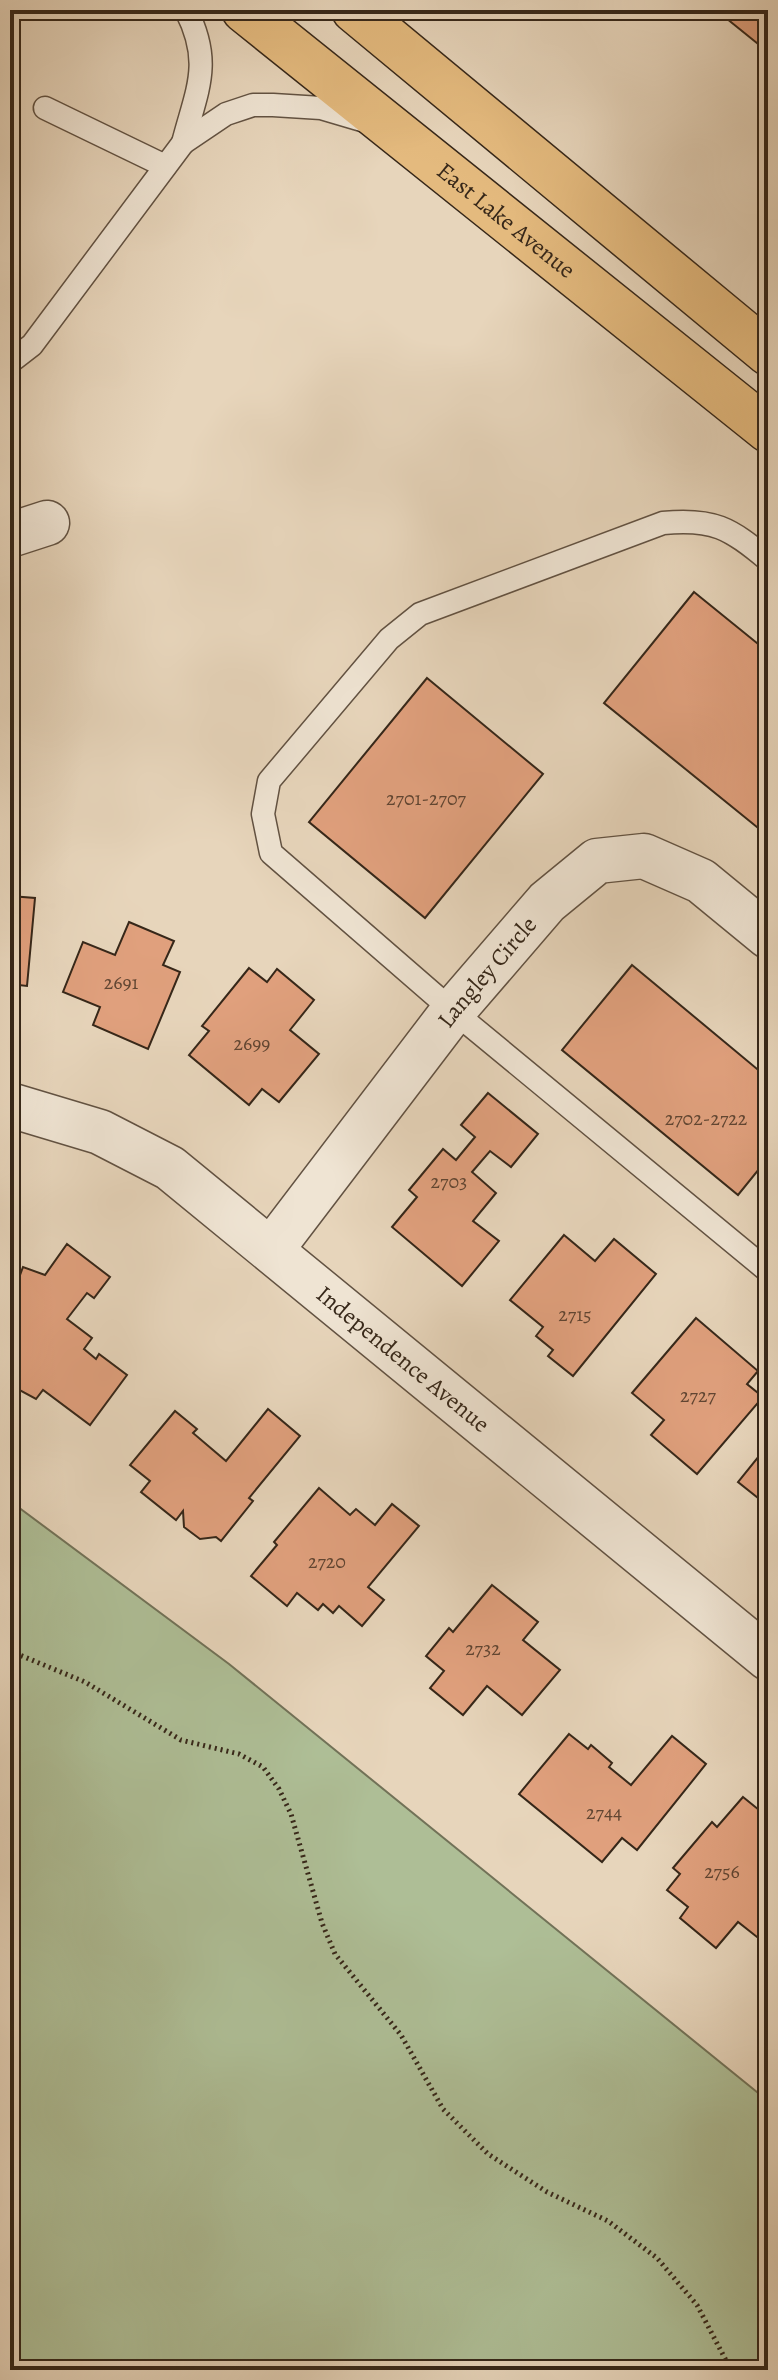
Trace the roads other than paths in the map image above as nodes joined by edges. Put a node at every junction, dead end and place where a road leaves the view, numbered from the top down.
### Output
1 (186, 10) edge
2 (244, 10) edge
3 (354, 10) edge
4 (45, 108) dead end
5 (392, 128) junction
6 (183, 143) junction
7 (165, 166) junction
8 (768, 353) edge
9 (10, 362) edge
10 (768, 430) edge
11 (768, 560) edge
12 (768, 936) edge
13 (453, 1011) junction
14 (10, 1105) edge
15 (271, 1250) junction
16 (768, 1271) edge
17 (768, 1658) edge

1 - 6 lane
2 - 5 main road, East Lake Avenue
3 - 8 main road
4 - 7 lane
5 - 6 lane
5 - 10 main road, East Lake Avenue
6 - 7 lane
7 - 9 lane
11 - 13 lane
12 - 13 street, Langley Circle
13 - 15 street, Langley Circle
13 - 16 lane
14 - 15 street, Independence Avenue
15 - 17 street, Independence Avenue

